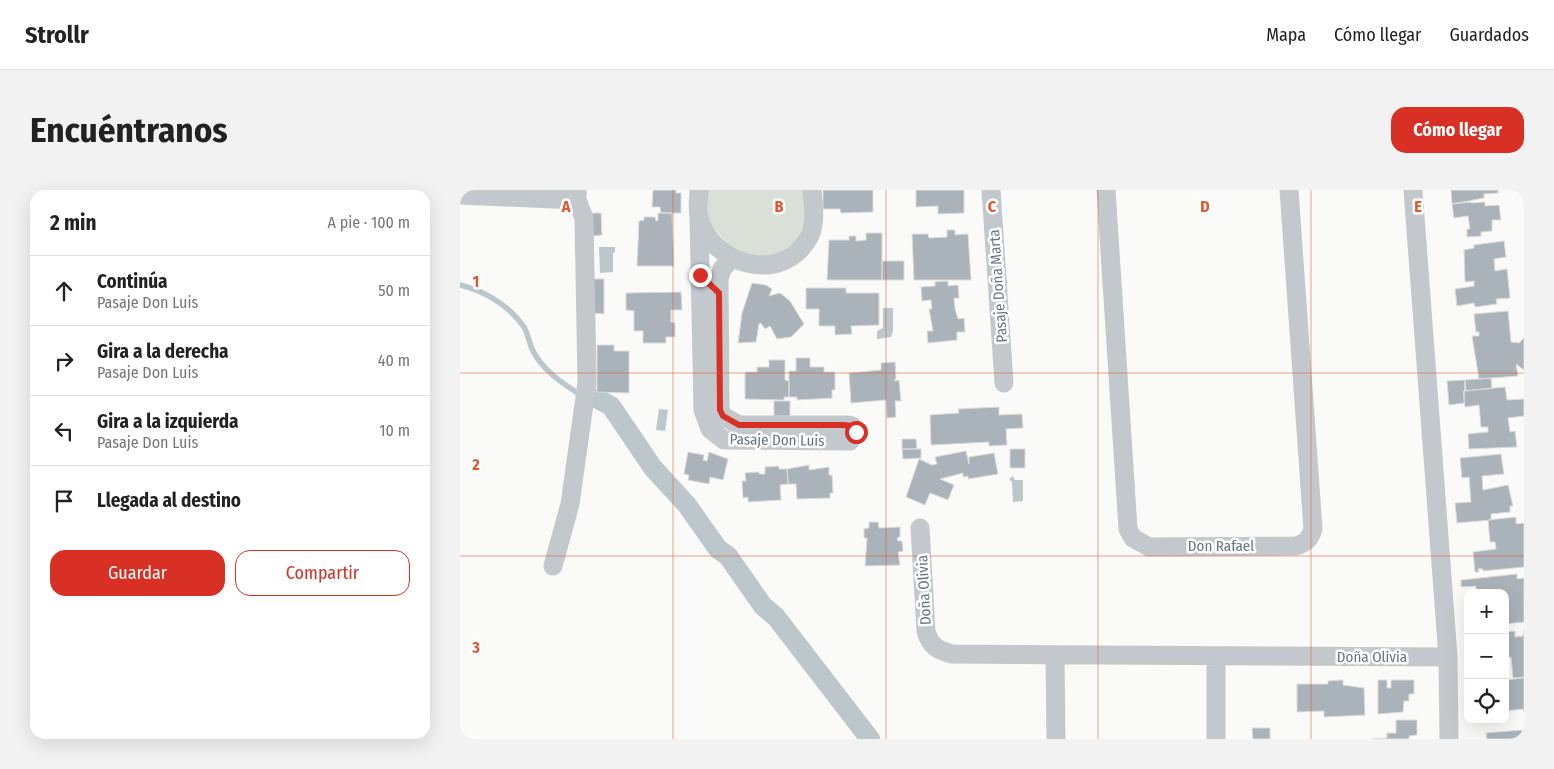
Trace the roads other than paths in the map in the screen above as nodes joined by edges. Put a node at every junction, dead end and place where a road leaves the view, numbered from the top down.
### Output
1 (699, 190) edge
2 (812, 190) edge
3 (991, 190) edge
4 (1106, 190) edge
5 (1289, 190) edge
6 (1414, 190) edge
7 (460, 194) edge
8 (577, 195) edge
9 (699, 216) junction
10 (732, 258) junction
11 (700, 275) junction
12 (719, 293) junction
13 (1004, 383) dead end
14 (920, 528) dead end
15 (553, 566) dead end
16 (1055, 655) junction
17 (1216, 657) junction
18 (1448, 657) junction
19 (1056, 739) edge
20 (1216, 739) edge
21 (1449, 739) edge

1 - 9 street, Pasaje Don Luis
2 - 10 street
3 - 13 street, Pasaje Doña Marta
4 - 5 street, Don Rafael
6 - 18 street
7 - 8 street
8 - 15 street
9 - 10 street
9 - 11 street, Pasaje Don Luis
10 - 12 street, Pasaje Don Luis
11 - 12 street
11 - 12 street, Pasaje Don Luis
14 - 16 street, Doña Olivia
16 - 17 street, Doña Olivia
16 - 19 street
17 - 18 street, Doña Olivia
17 - 20 street
18 - 21 street

